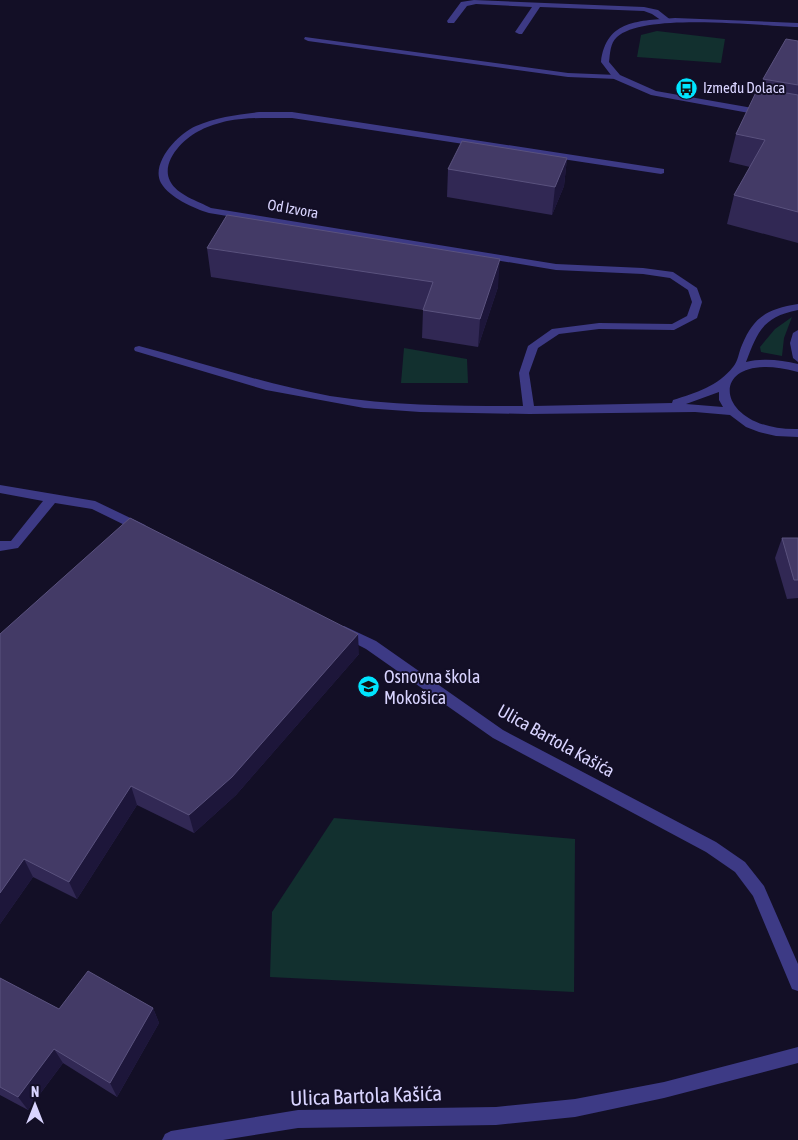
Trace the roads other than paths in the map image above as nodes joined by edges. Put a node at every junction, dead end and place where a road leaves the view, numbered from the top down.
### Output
1 (537, 5) junction
2 (451, 21) dead end
3 (668, 21) junction
4 (798, 25) edge
5 (519, 32) dead end
6 (308, 39) dead end
7 (617, 77) junction
8 (798, 120) edge
9 (661, 171) dead end
10 (798, 307) edge
11 (798, 333) edge
12 (139, 349) dead end
13 (798, 358) edge
14 (798, 368) edge
15 (738, 369) junction
16 (728, 378) junction
17 (663, 407) junction
18 (529, 410) junction
19 (733, 412) junction
20 (798, 434) edge
21 (0, 489) edge
22 (52, 498) junction
23 (149, 532) edge
24 (0, 546) edge
25 (336, 627) edge
26 (798, 983) edge
27 (798, 1055) edge
28 (171, 1140) edge

1 - 2 street
1 - 3 street
1 - 5 street
3 - 4 street
3 - 7 street
6 - 7 street
7 - 8 street
9 - 18 street, Od Izvora
10 - 15 street
11 - 13 street
12 - 18 street
14 - 15 street
15 - 16 street
16 - 17 street
16 - 19 street
17 - 18 street
17 - 19 street
19 - 20 street
21 - 22 street
22 - 23 street
22 - 24 street
25 - 26 street, Ulica Bartola Kašića
27 - 28 street, Ulica Bartola Kašića

